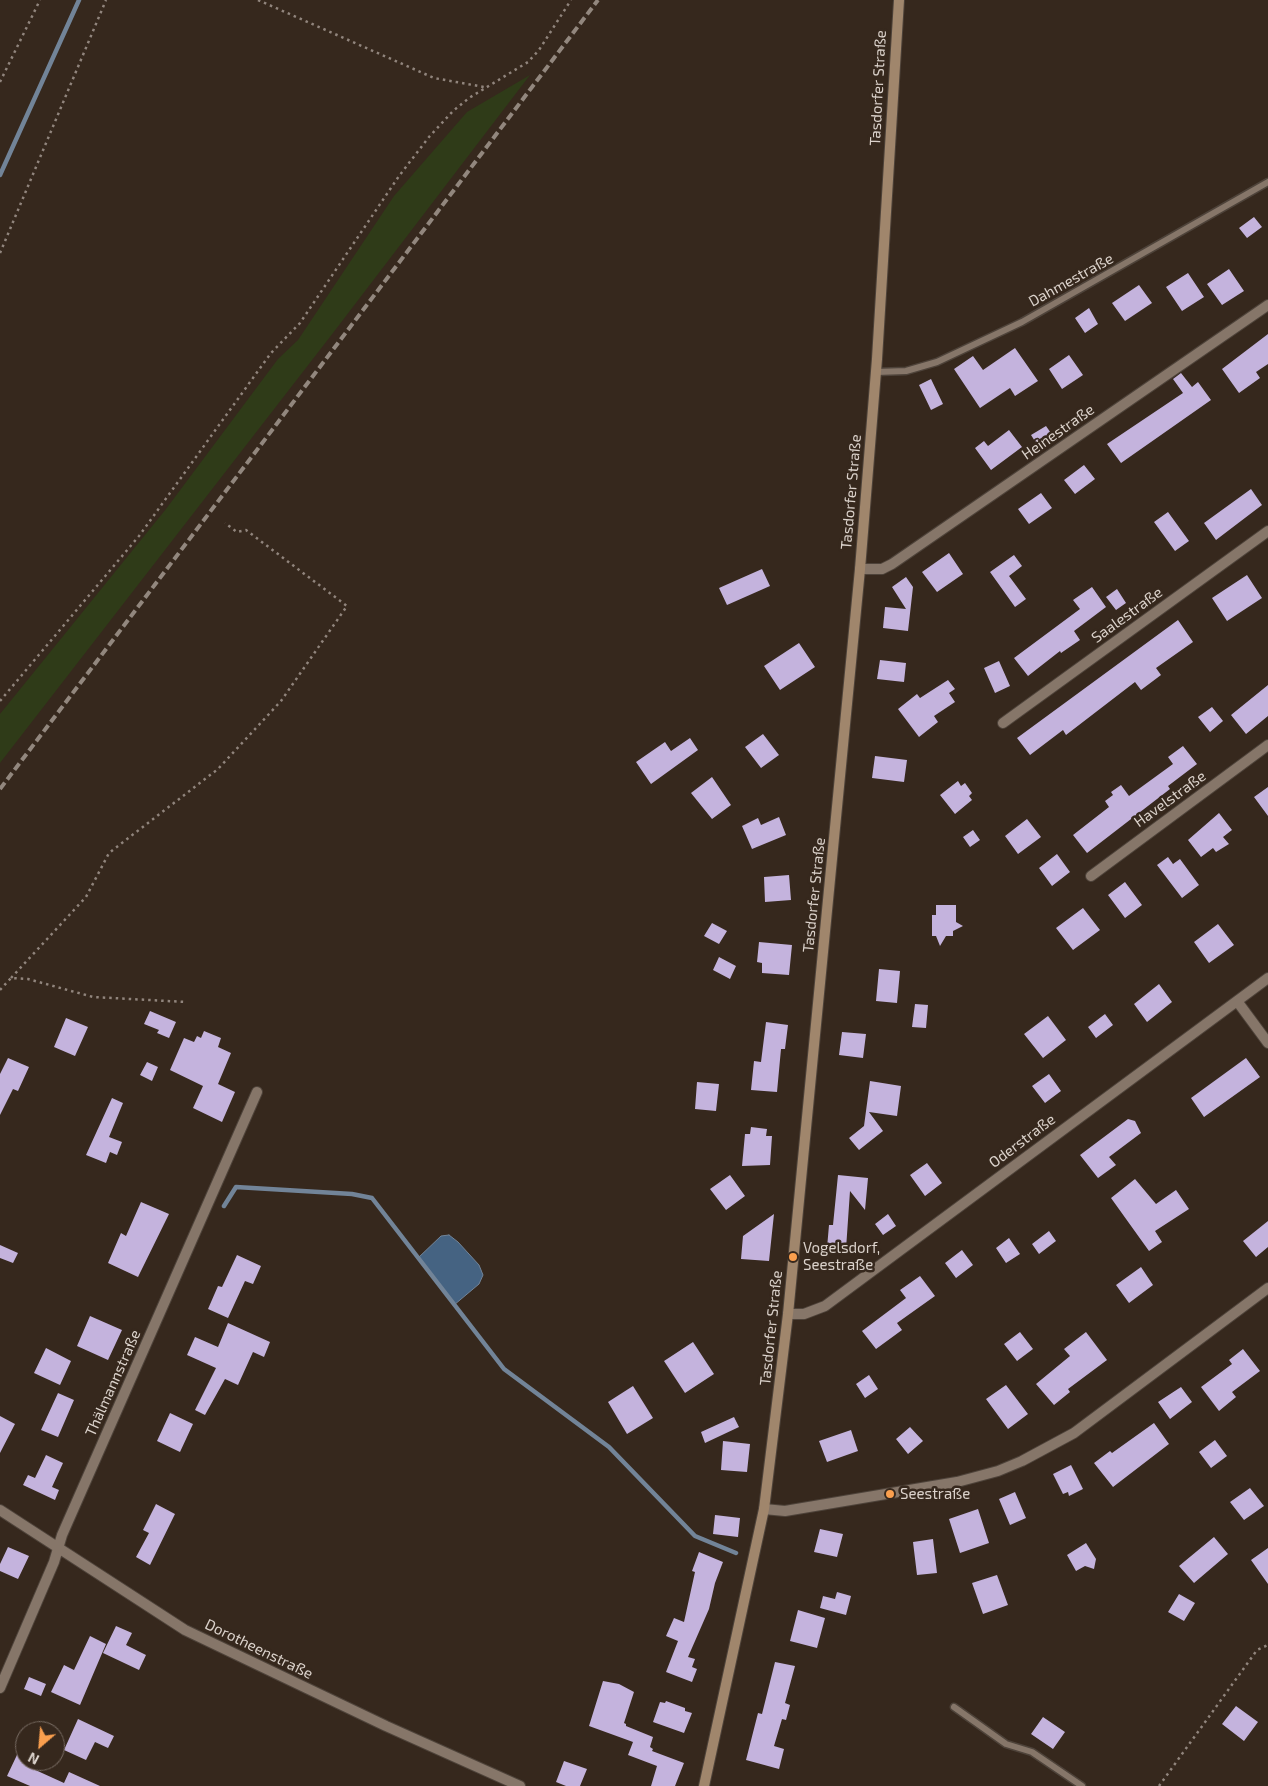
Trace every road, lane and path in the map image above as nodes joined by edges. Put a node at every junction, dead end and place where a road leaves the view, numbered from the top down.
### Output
1 (40, 0) edge
2 (106, 0) edge
3 (258, 0) edge
4 (571, 0) edge
5 (899, 0) edge
6 (0, 82) edge
7 (486, 87) junction
8 (1268, 182) edge
9 (0, 253) edge
10 (1268, 305) edge
11 (876, 372) junction
12 (225, 523) dead end
13 (1268, 531) edge
14 (860, 569) junction
15 (0, 701) edge
16 (1003, 723) dead end
17 (1268, 745) edge
18 (1091, 876) dead end
19 (12, 978) junction
20 (1268, 978) edge
21 (0, 990) edge
22 (1237, 1000) junction
23 (186, 1002) dead end
24 (1268, 1043) edge
25 (257, 1092) dead end
26 (1268, 1288) edge
27 (788, 1314) junction
28 (0, 1510) edge
29 (764, 1510) junction
30 (58, 1548) junction
31 (1268, 1645) edge
32 (0, 1688) edge
33 (954, 1707) dead end
34 (520, 1786) edge
35 (704, 1786) edge
36 (1082, 1786) edge
37 (1159, 1786) edge

1 - 6 path
2 - 9 path
3 - 7 path
4 - 7 path
5 - 11 main road, Tasdorfer Straße
7 - 15 path
8 - 11 lane, Dahmestraße
10 - 14 street, Heinestraße
11 - 14 main road, Tasdorfer Straße
12 - 19 path
13 - 16 street, Saalestraße
14 - 27 main road, Tasdorfer Straße
17 - 18 street, Havelstraße
19 - 21 path
19 - 23 path
20 - 22 street, Oderstraße
22 - 24 street
22 - 27 street, Oderstraße
25 - 30 street, Thälmannstraße
26 - 29 street
27 - 29 main road, Tasdorfer Straße
28 - 30 street, Dorotheenstraße
29 - 35 main road, Tasdorfer Straße
30 - 32 street, Thälmannstraße
30 - 34 street, Dorotheenstraße
31 - 37 path
33 - 36 lane

